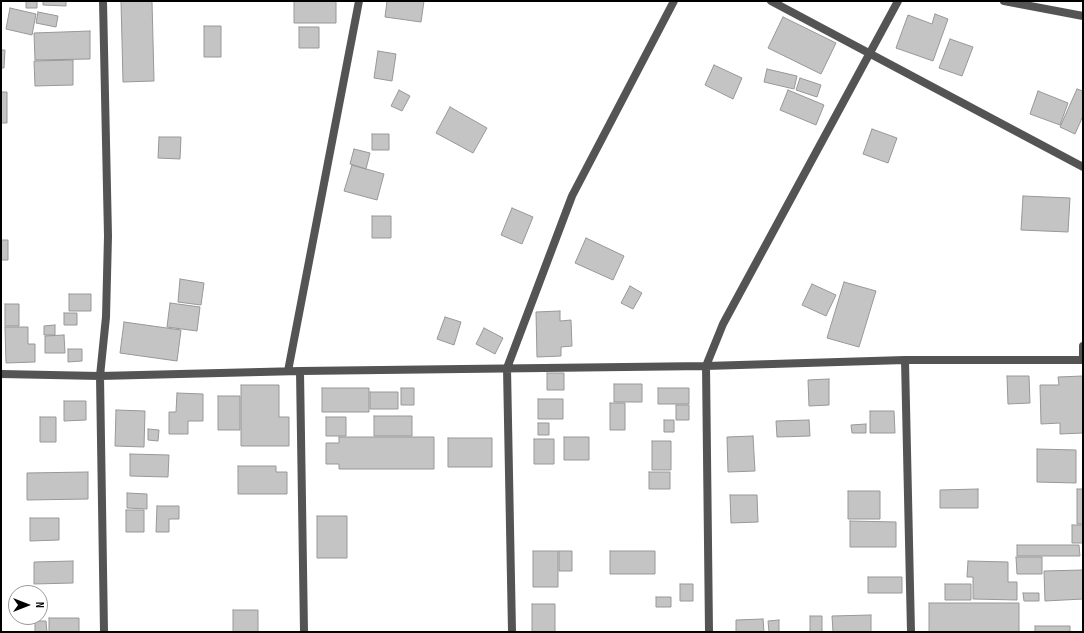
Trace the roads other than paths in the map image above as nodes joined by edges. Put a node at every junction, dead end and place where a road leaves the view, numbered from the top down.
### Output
1 (103, 1) edge
2 (358, 1) edge
3 (674, 1) edge
4 (771, 1) edge
5 (898, 1) edge
6 (1004, 1) edge
7 (1083, 16) edge
8 (870, 53) junction
9 (1083, 166) edge
10 (1083, 346) edge
11 (905, 360) junction
12 (1083, 360) edge
13 (706, 366) junction
14 (507, 368) junction
15 (288, 371) junction
16 (300, 371) junction
17 (1, 374) edge
18 (100, 376) junction
19 (104, 632) edge
20 (304, 632) edge
21 (512, 632) edge
22 (709, 632) edge
23 (911, 632) edge

1 - 18 street
2 - 15 street
3 - 14 street
4 - 8 street
5 - 8 street
6 - 7 street
8 - 9 street
8 - 13 street
10 - 12 street
11 - 12 street
11 - 13 street
11 - 23 street
13 - 14 street
13 - 22 street
14 - 16 street
14 - 21 street
15 - 16 street
15 - 18 street
16 - 20 street
17 - 18 street
18 - 19 street

